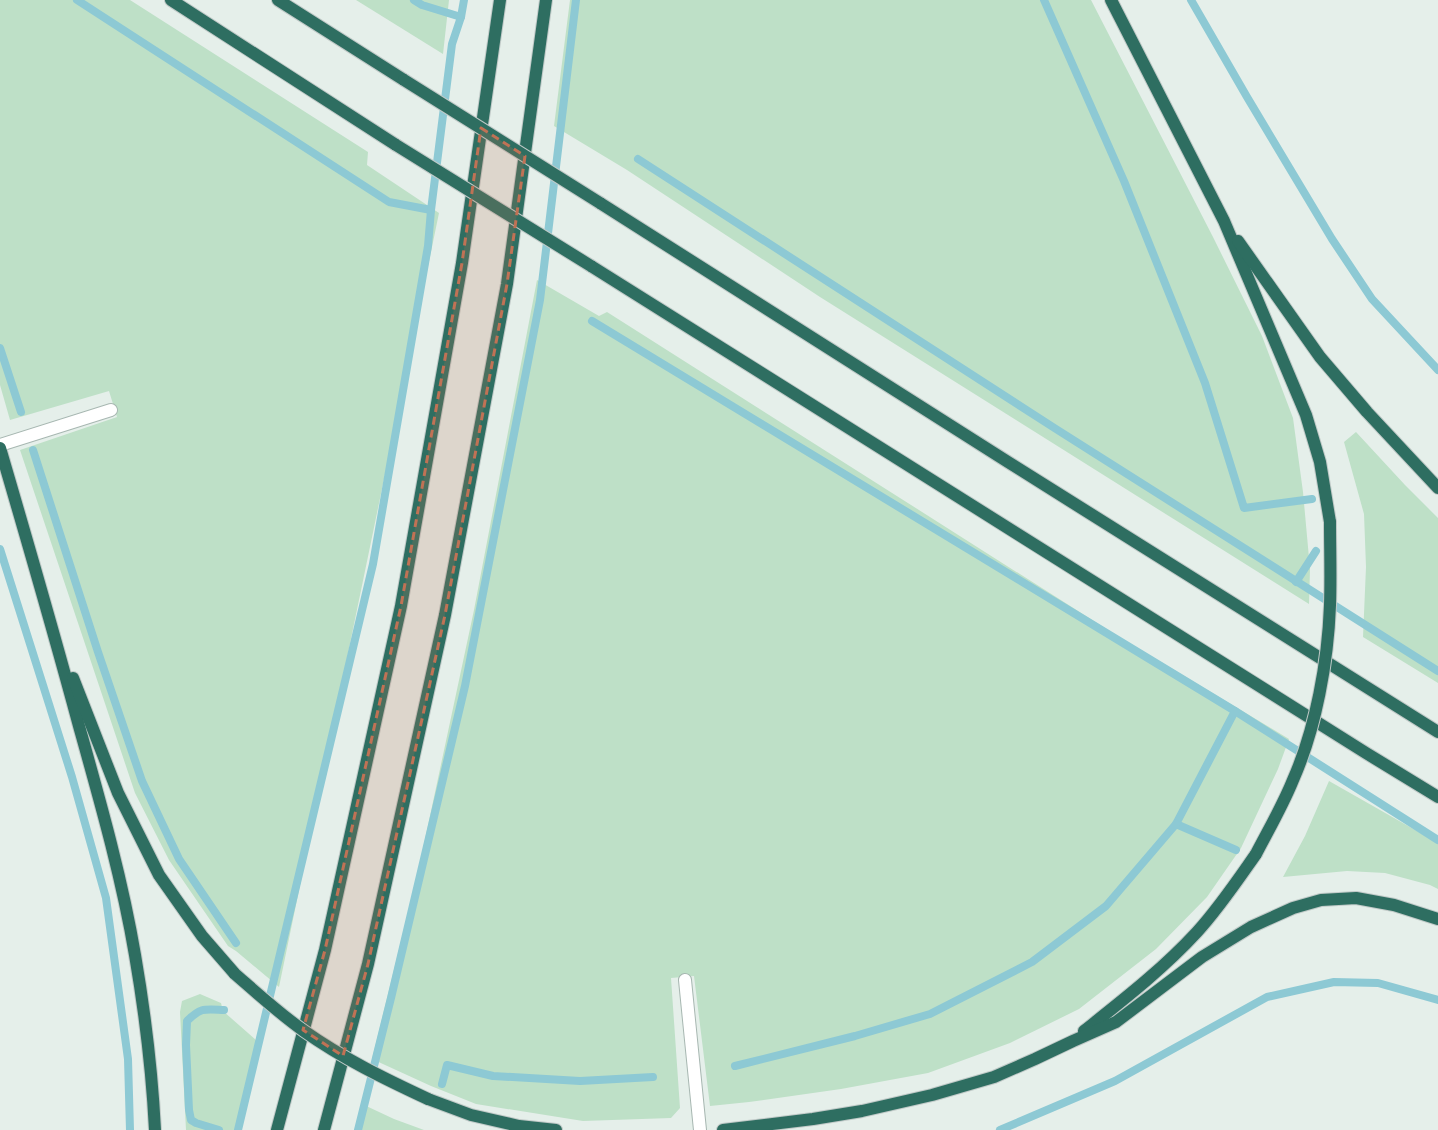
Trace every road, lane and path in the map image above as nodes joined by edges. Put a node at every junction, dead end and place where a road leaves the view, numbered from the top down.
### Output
1 (171, 0) edge
2 (278, 0) edge
3 (500, 0) edge
4 (546, 0) edge
5 (1111, 0) edge
6 (1224, 221) junction
7 (111, 410) dead end
8 (0, 446) edge
9 (1438, 488) edge
10 (49, 616) junction
11 (1438, 732) edge
12 (1438, 797) edge
13 (1438, 919) edge
14 (685, 980) dead end
15 (1072, 1041) junction
16 (155, 1130) edge
17 (277, 1130) edge
18 (324, 1130) edge
19 (556, 1130) edge
20 (700, 1130) edge
21 (723, 1130) edge

1 - 12 highway, bridge
2 - 11 highway, bridge
3 - 17 highway
4 - 18 highway
5 - 6 highway
6 - 9 highway
6 - 15 highway, bridge
7 - 8 lane
8 - 10 highway
10 - 16 highway
10 - 19 highway, bridge
13 - 15 highway
14 - 20 lane
15 - 21 highway

